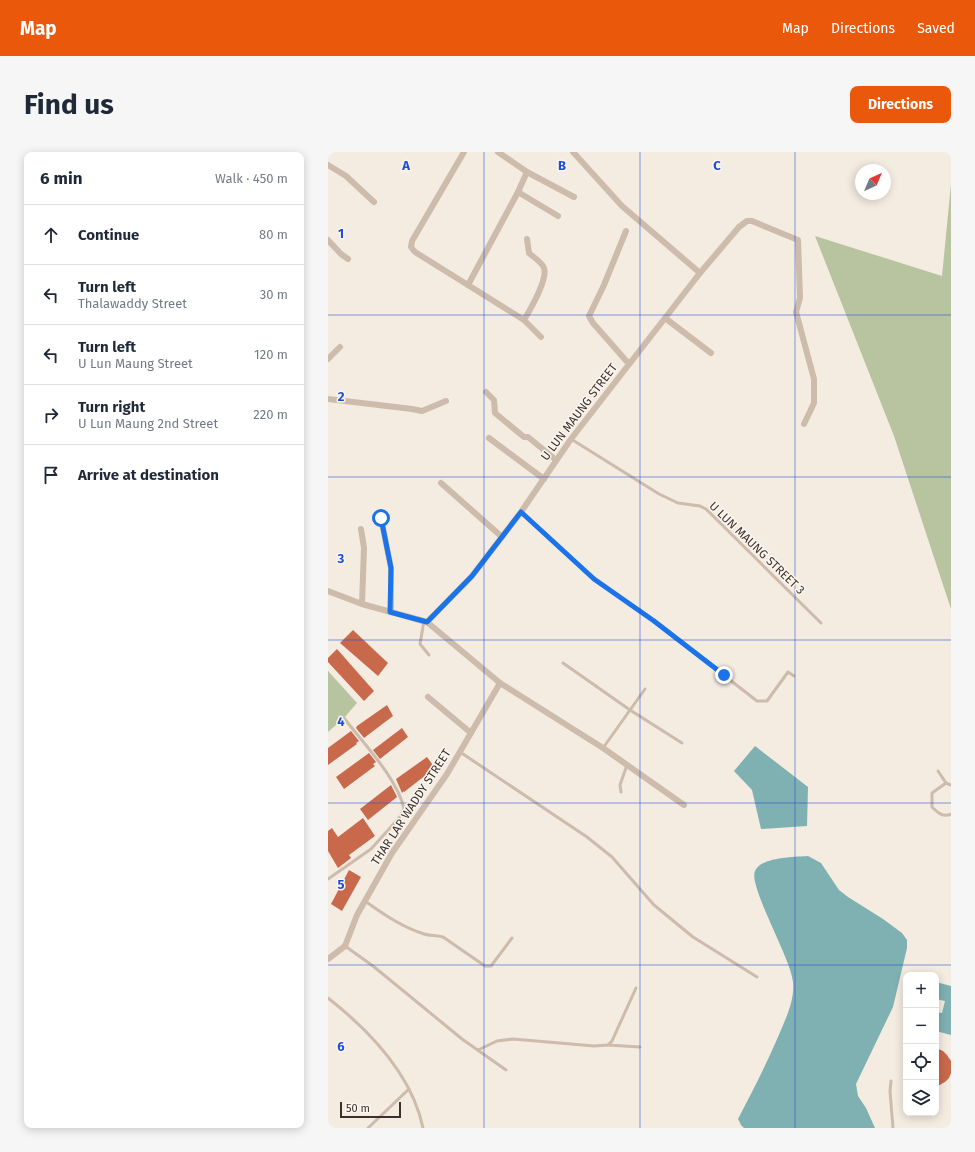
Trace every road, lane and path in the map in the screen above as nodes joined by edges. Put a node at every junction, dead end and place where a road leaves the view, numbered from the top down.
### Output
1 (464, 152) edge
2 (498, 152) edge
3 (573, 152) edge
4 (328, 165) edge
5 (527, 172) junction
6 (518, 192) junction
7 (574, 197) dead end
8 (374, 202) dead end
9 (558, 216) dead end
10 (626, 231) dead end
11 (528, 239) dead end
12 (328, 240) edge
13 (348, 259) dead end
14 (700, 273) junction
15 (468, 285) junction
16 (665, 318) junction
17 (524, 320) junction
18 (541, 337) dead end
19 (340, 347) dead end
20 (710, 353) dead end
21 (328, 359) edge
22 (629, 364) junction
23 (486, 392) dead end
24 (328, 398) edge
25 (446, 401) dead end
26 (804, 424) dead end
27 (489, 438) dead end
28 (571, 439) junction
29 (556, 460) junction
30 (544, 479) junction
31 (441, 483) dead end
32 (521, 512) junction
33 (381, 518) dead end
34 (361, 529) dead end
35 (502, 536) junction
36 (328, 591) edge
37 (362, 604) junction
38 (390, 612) junction
39 (426, 621) junction
40 (821, 623) dead end
41 (429, 655) dead end
42 (563, 663) dead end
43 (794, 676) dead end
44 (500, 682) junction
45 (645, 689) dead end
46 (428, 697) dead end
47 (630, 710) junction
48 (344, 718) dead end
49 (472, 733) junction
50 (682, 743) dead end
51 (603, 748) junction
52 (460, 752) junction
53 (627, 765) junction
54 (938, 770) dead end
55 (946, 783) junction
56 (951, 785) edge
57 (621, 792) dead end
58 (684, 805) dead end
59 (951, 814) edge
60 (328, 879) edge
61 (365, 901) junction
62 (512, 938) dead end
63 (345, 946) junction
64 (328, 959) edge
65 (757, 977) dead end
66 (636, 988) dead end
67 (328, 998) edge
68 (608, 1045) junction
69 (640, 1047) dead end
70 (478, 1050) junction
71 (506, 1070) dead end
72 (891, 1081) dead end
73 (409, 1088) junction
74 (368, 1128) edge
75 (423, 1128) edge
76 (894, 1128) edge

1 - 15 street
2 - 5 street
3 - 14 street
4 - 8 street
5 - 6 street
5 - 7 street
6 - 9 street
6 - 15 street
10 - 22 street
11 - 17 street
12 - 13 street
14 - 16 street, U LUN MAUNG STREET
14 - 26 street, U LUN MAUNG STREET
15 - 17 street
16 - 20 street
16 - 22 street, U LUN MAUNG STREET
17 - 18 street
19 - 21 street
22 - 28 street, U LUN MAUNG STREET
23 - 29 street
24 - 25 street
27 - 30 street
28 - 29 street, U LUN MAUNG STREET
28 - 40 lane, U LUN MAUNG STREET 3
29 - 30 street, U LUN MAUNG STREET
30 - 32 street, U LUN MAUNG STREET
31 - 35 street
32 - 35 street, U LUN MAUNG STREET
32 - 43 lane
33 - 38 street
34 - 37 street
35 - 39 street, U LUN MAUNG STREET
36 - 37 street
37 - 38 street
38 - 39 street
39 - 41 lane
39 - 44 street
42 - 47 lane
44 - 49 street, THAR LAR WADDY STREET
44 - 51 street
45 - 47 lane
46 - 49 street
47 - 50 lane
47 - 51 lane
48 - 60 lane
49 - 52 street, THAR LAR WADDY STREET
51 - 53 street
52 - 61 street, THAR LAR WADDY STREET
52 - 65 lane
53 - 57 lane
53 - 58 street
54 - 55 lane
55 - 56 lane
55 - 59 lane
61 - 62 lane
61 - 63 street, THAR LAR WADDY STREET
63 - 64 street
63 - 70 lane
66 - 68 lane
67 - 73 lane
68 - 69 lane
68 - 70 lane
70 - 71 lane
72 - 76 lane
73 - 74 lane
73 - 75 lane

